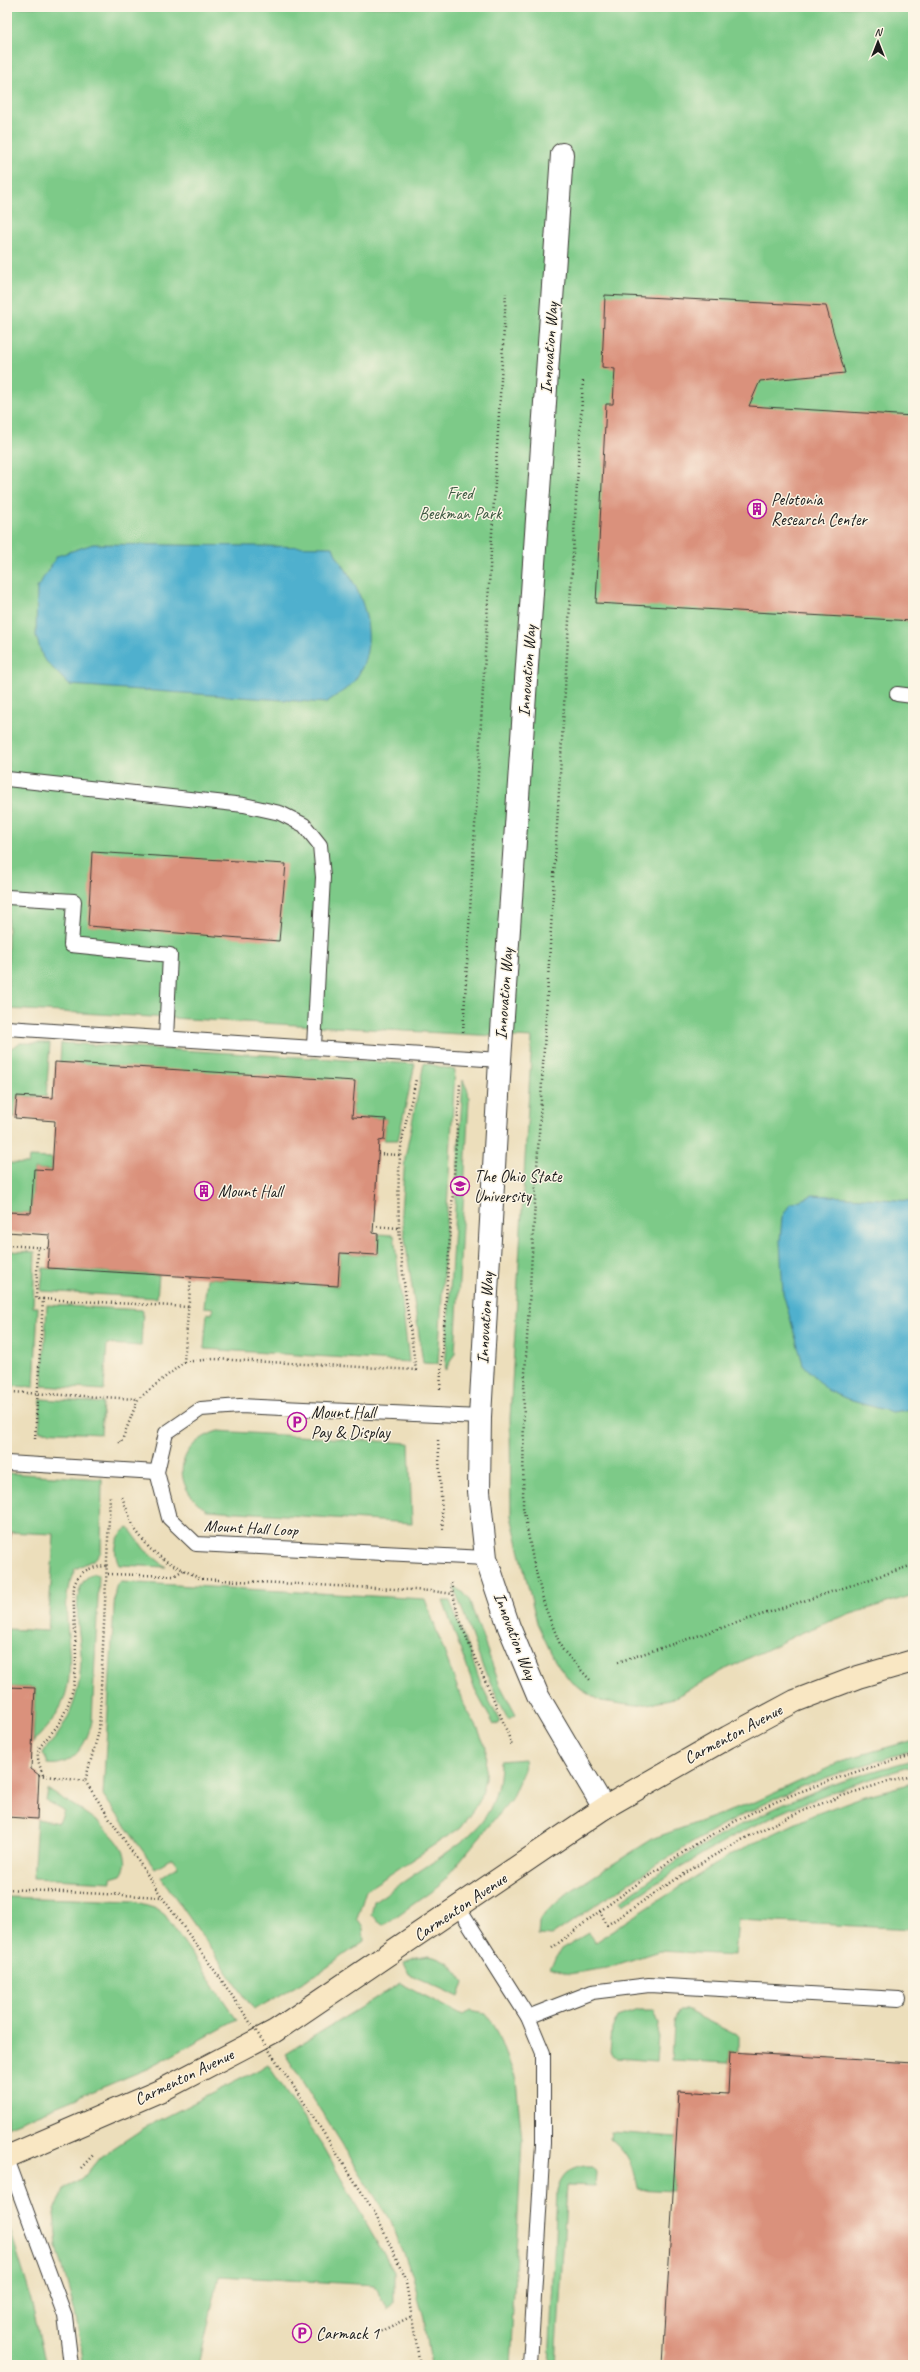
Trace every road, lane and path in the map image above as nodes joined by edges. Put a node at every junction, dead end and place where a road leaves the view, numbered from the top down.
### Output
1 (562, 154) dead end
2 (506, 293) dead end
3 (583, 381) dead end
4 (896, 694) dead end
5 (913, 696) edge
6 (7, 779) edge
7 (7, 896) edge
8 (464, 1012) dead end
9 (7, 1028) edge
10 (166, 1038) junction
11 (314, 1046) junction
12 (500, 1060) junction
13 (417, 1075) dead end
14 (460, 1078) dead end
15 (378, 1154) dead end
16 (400, 1155) junction
17 (373, 1226) dead end
18 (398, 1228) junction
19 (7, 1245) edge
20 (38, 1247) junction
21 (49, 1248) dead end
22 (191, 1277) dead end
23 (44, 1299) junction
24 (189, 1307) junction
25 (184, 1362) junction
26 (440, 1372) dead end
27 (38, 1394) junction
28 (138, 1398) junction
29 (480, 1417) junction
30 (7, 1435) edge
31 (14, 1435) dead end
32 (28, 1436) dead end
33 (35, 1437) junction
34 (43, 1437) dead end
35 (113, 1442) dead end
36 (121, 1443) junction
37 (438, 1454) dead end
38 (7, 1462) edge
39 (34, 1464) junction
40 (115, 1470) junction
41 (157, 1472) junction
42 (440, 1514) dead end
43 (486, 1558) junction
44 (913, 1565) edge
45 (108, 1566) junction
46 (183, 1570) dead end
47 (108, 1574) junction
48 (453, 1594) dead end
49 (913, 1661) edge
50 (618, 1662) dead end
51 (591, 1681) dead end
52 (512, 1746) dead end
53 (913, 1755) edge
54 (913, 1776) edge
55 (86, 1781) junction
56 (604, 1808) junction
57 (7, 1889) edge
58 (162, 1897) junction
59 (459, 1908) junction
60 (600, 1911) junction
61 (552, 1948) dead end
62 (899, 1999) dead end
63 (528, 2017) junction
64 (7, 2158) edge
65 (412, 2316) junction
66 (377, 2333) dead end
67 (71, 2365) edge
68 (420, 2365) edge
69 (530, 2365) edge

1 - 12 street, Innovation Way
2 - 8 path
3 - 51 path
4 - 5 lane
6 - 11 lane
7 - 10 lane
9 - 10 lane
10 - 11 lane
11 - 12 lane
12 - 29 street, Innovation Way
13 - 16 path
14 - 26 path
15 - 16 path
16 - 18 path
17 - 18 path
18 - 25 path
19 - 20 path
20 - 21 path
20 - 23 path
22 - 24 path
23 - 24 path
23 - 27 path
24 - 25 path
25 - 28 path
27 - 28 path
27 - 30 path
27 - 33 path
28 - 36 path
29 - 41 lane, Mount Hall Loop
29 - 43 street, Innovation Way
30 - 31 path
32 - 33 path
33 - 34 path
33 - 39 path
35 - 36 path
36 - 40 path
37 - 42 path
38 - 39 lane
39 - 40 lane
40 - 41 lane
40 - 45 path
41 - 43 lane, Mount Hall Loop
43 - 56 street, Innovation Way
44 - 50 path
45 - 47 path
45 - 55 path
46 - 47 path
47 - 55 path
48 - 52 path
49 - 56 street, Carmenton Avenue
53 - 60 path
54 - 60 path
55 - 58 path
56 - 59 street, Carmenton Avenue
57 - 58 path
58 - 65 path, bridge
59 - 63 lane
59 - 64 street, Carmenton Avenue
60 - 61 path
62 - 63 lane
63 - 69 lane
64 - 67 lane
65 - 66 path
65 - 68 path

